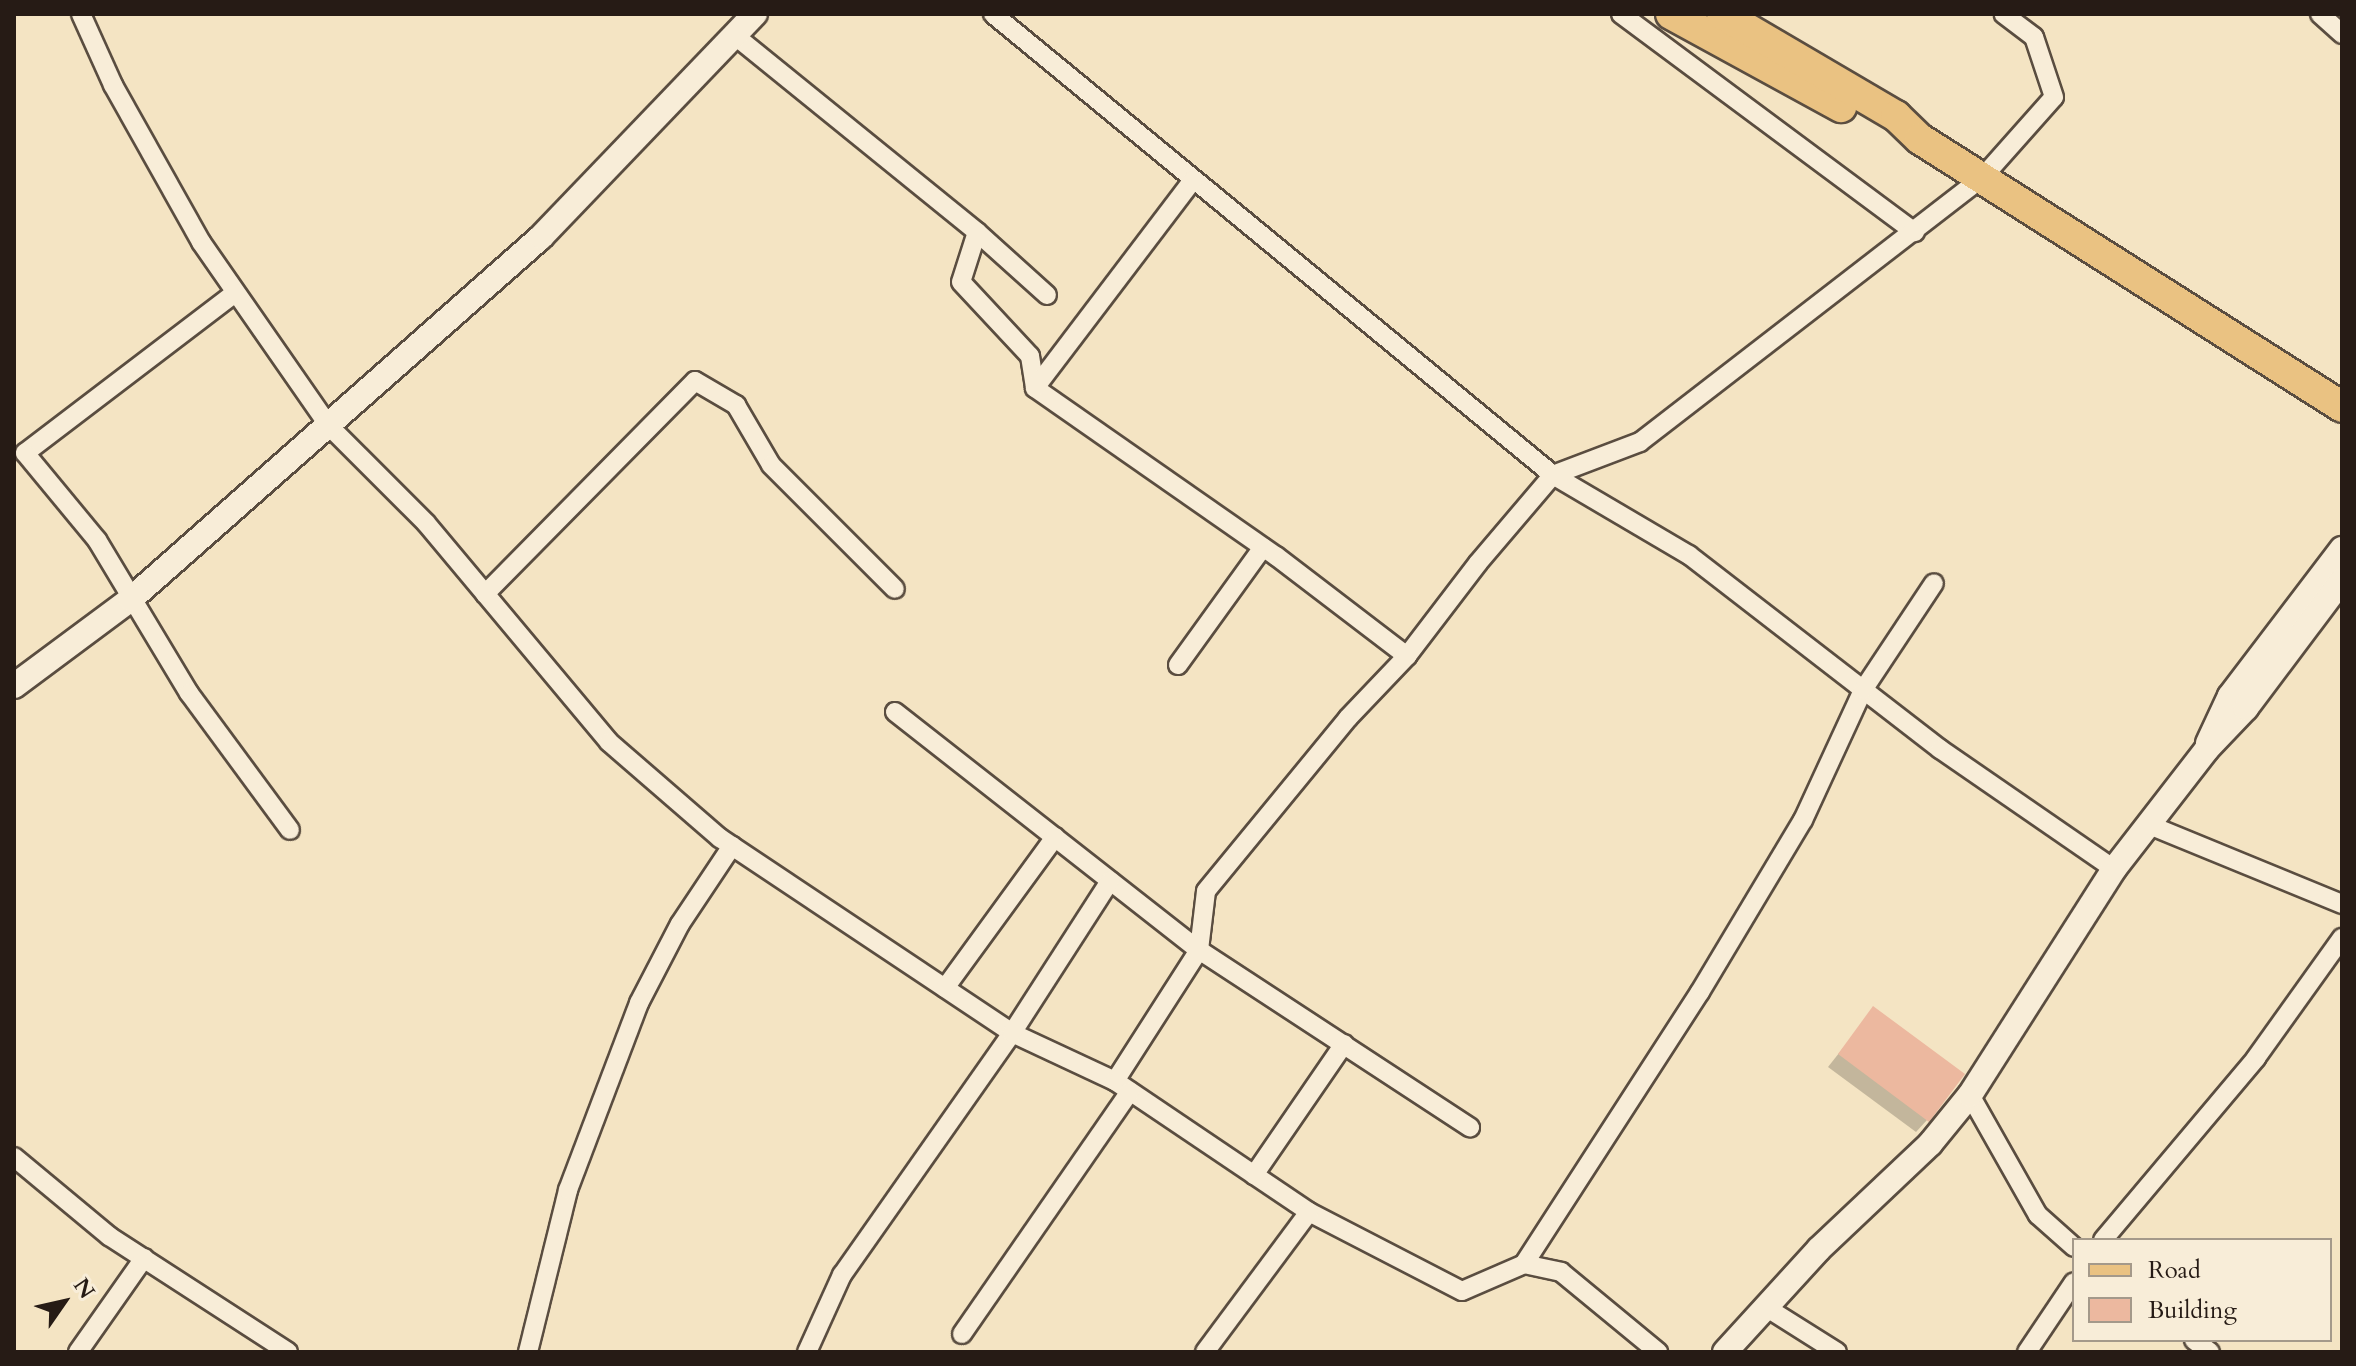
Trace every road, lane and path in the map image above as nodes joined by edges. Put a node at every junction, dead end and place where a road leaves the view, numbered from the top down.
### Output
1 (81, 14) edge
2 (755, 14) edge
3 (993, 14) edge
4 (1621, 14) edge
5 (1671, 14) edge
6 (1722, 14) edge
7 (2004, 14) edge
8 (2320, 14) edge
9 (2341, 31) edge
10 (734, 35) junction
11 (1920, 139) junction
12 (1982, 178) junction
13 (1193, 180) junction
14 (977, 232) junction
15 (1915, 232) junction
16 (235, 293) junction
17 (1047, 295) dead end
18 (1035, 388) junction
19 (2342, 407) edge
20 (329, 426) junction
21 (1553, 475) junction
22 (1263, 547) junction
23 (2342, 549) edge
24 (2342, 580) edge
25 (1934, 583) dead end
26 (895, 589) dead end
27 (485, 594) junction
28 (131, 599) junction
29 (1407, 656) junction
30 (1178, 665) dead end
31 (14, 686) edge
32 (1863, 690) junction
33 (895, 712) dead end
34 (2207, 749) junction
35 (2147, 824) junction
36 (290, 830) dead end
37 (1055, 837) junction
38 (732, 846) junction
39 (2114, 869) junction
40 (1110, 881) junction
41 (2342, 904) edge
42 (2342, 938) edge
43 (1199, 950) junction
44 (945, 988) junction
45 (1012, 1033) junction
46 (1344, 1044) junction
47 (1123, 1086) junction
48 (1970, 1095) junction
49 (1470, 1127) dead end
50 (14, 1157) edge
51 (1254, 1175) junction
52 (1309, 1212) junction
53 (2105, 1238) edge
54 (2072, 1245) edge
55 (144, 1258) junction
56 (1524, 1264) junction
57 (2072, 1285) edge
58 (1764, 1306) junction
59 (962, 1334) dead end
60 (78, 1352) edge
61 (288, 1352) edge
62 (528, 1352) edge
63 (807, 1352) edge
64 (1205, 1352) edge
65 (1658, 1352) edge
66 (1725, 1352) edge
67 (1837, 1352) edge
68 (2027, 1352) edge

1 - 16 street
2 - 10 street
3 - 13 street
4 - 15 street
5 - 11 main road
6 - 11 main road
7 - 12 street
8 - 9 street
10 - 14 street
10 - 20 street
11 - 12 main road
12 - 15 street
12 - 19 main road
13 - 18 street
13 - 21 street
14 - 17 street
14 - 18 street
15 - 21 street
16 - 20 street
16 - 28 street
18 - 22 street
20 - 27 street
20 - 28 street
21 - 29 street
21 - 32 street
22 - 29 street
22 - 30 street
23 - 34 street
24 - 34 street
25 - 32 street
26 - 27 street
27 - 38 street
28 - 31 street
28 - 36 street
29 - 43 street
32 - 39 street
32 - 56 street
33 - 37 street
34 - 35 street
35 - 39 street
35 - 41 street
37 - 40 street
37 - 44 street
38 - 44 street
38 - 62 street
39 - 48 street
40 - 43 street
40 - 45 street
42 - 53 street
43 - 46 street
43 - 47 street
44 - 45 street
45 - 47 street
45 - 63 street
46 - 49 street
46 - 51 street
47 - 51 street
47 - 59 street
48 - 54 street
48 - 58 street
50 - 55 street
51 - 52 street
52 - 56 street
52 - 64 street
55 - 60 street
55 - 61 street
56 - 65 street
57 - 68 street
58 - 66 street
58 - 67 street

